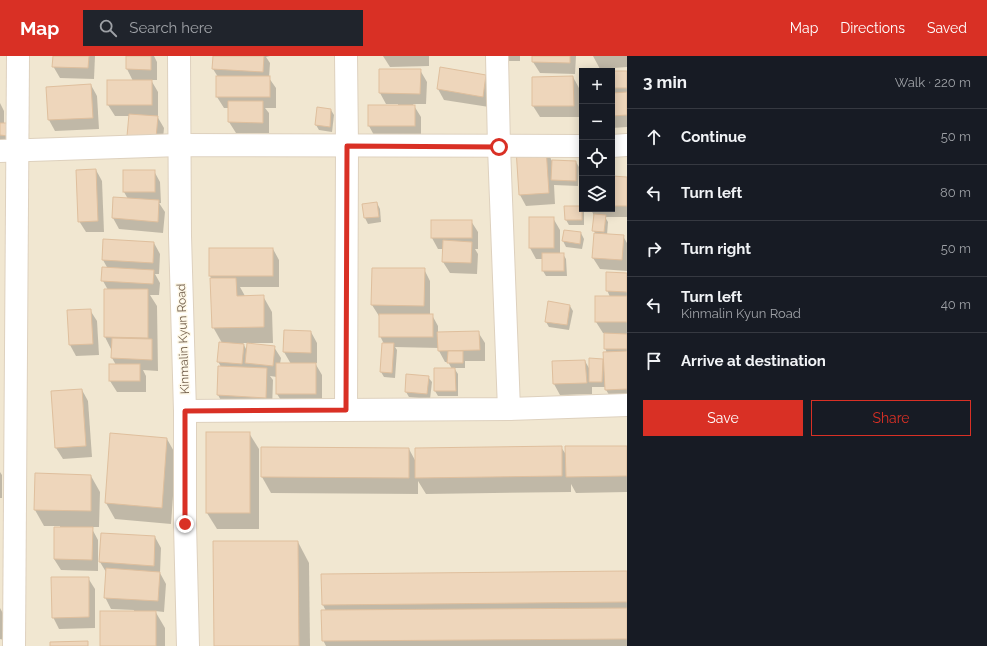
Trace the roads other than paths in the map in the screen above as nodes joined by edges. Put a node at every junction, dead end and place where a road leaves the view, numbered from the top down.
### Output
1 (18, 56) edge
2 (179, 56) edge
3 (346, 56) edge
4 (497, 56) edge
5 (180, 145) junction
6 (627, 145) edge
7 (347, 146) junction
8 (579, 146) edge
9 (615, 146) edge
10 (499, 147) junction
11 (9, 151) edge
12 (627, 405) edge
13 (509, 409) junction
14 (346, 410) junction
15 (185, 411) junction
16 (14, 646) edge
17 (188, 646) edge

1 - 11 street
2 - 5 street, Kinmalin Kyun Road
3 - 7 street
4 - 10 street
5 - 7 street
5 - 11 street
5 - 15 street, Kinmalin Kyun Road
6 - 9 street
7 - 10 street
7 - 14 street
8 - 10 street
10 - 13 street
11 - 16 street
12 - 13 street
13 - 14 street
14 - 15 street
15 - 17 street, Kinmalin Kyun Road

